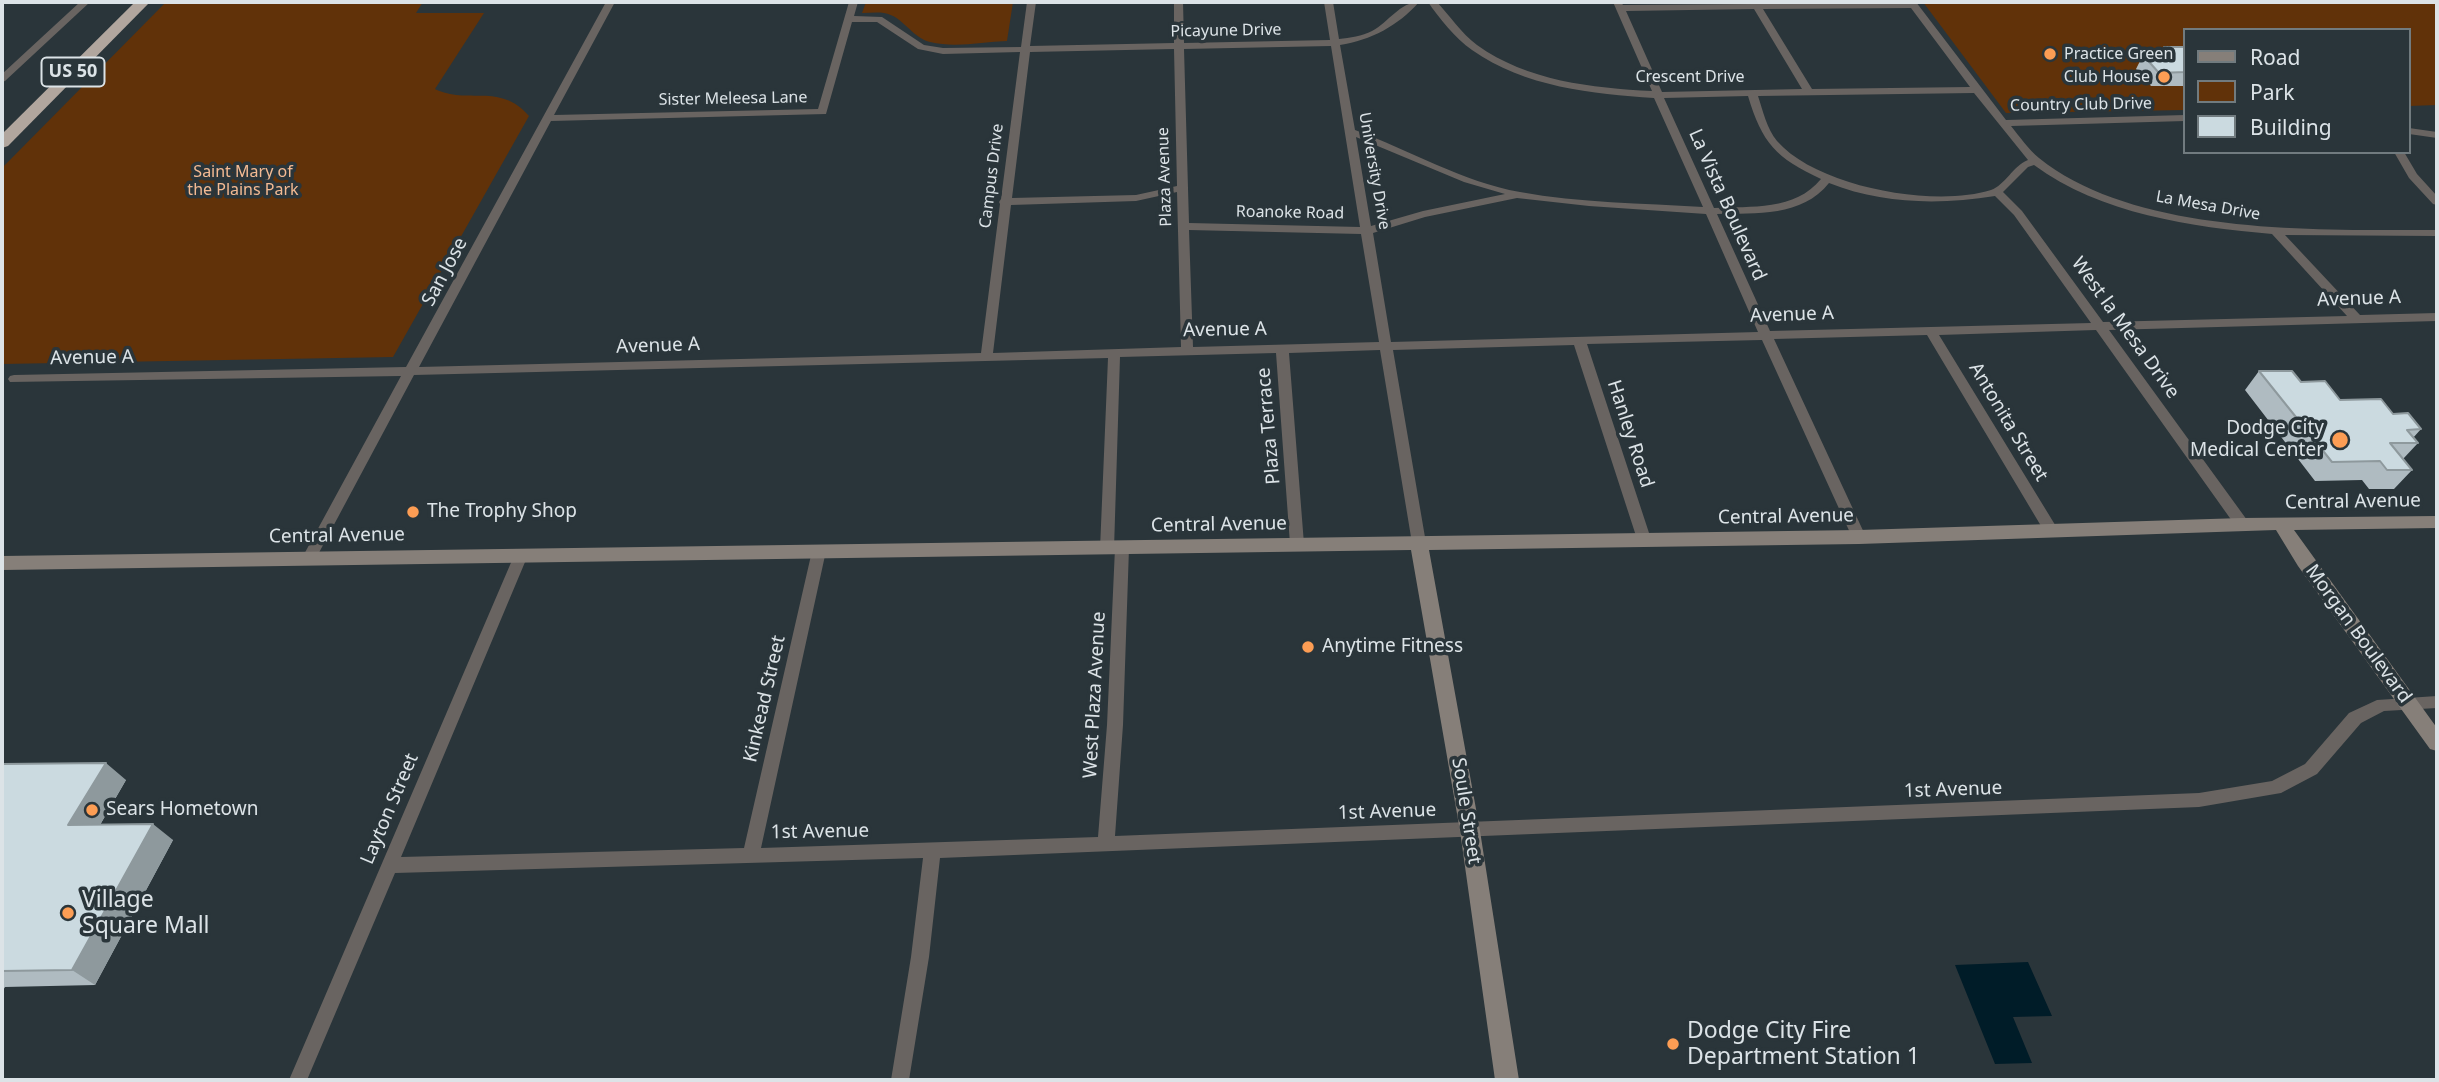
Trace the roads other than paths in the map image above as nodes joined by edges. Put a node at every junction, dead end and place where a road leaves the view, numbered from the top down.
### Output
1 (85, 2) edge
2 (143, 2) edge
3 (610, 2) edge
4 (853, 2) edge
5 (1031, 2) edge
6 (1178, 2) edge
7 (1328, 2) edge
8 (1415, 2) edge
9 (1432, 2) edge
10 (1913, 3) edge
11 (1756, 4) edge
12 (1618, 5) edge
13 (849, 19) junction
14 (1335, 43) junction
15 (1178, 48) junction
16 (1025, 51) junction
17 (2, 79) edge
18 (1976, 90) junction
19 (1752, 93) junction
20 (1809, 93) junction
21 (1658, 95) junction
22 (547, 118) junction
23 (2184, 118) edge
24 (2003, 122) junction
25 (2411, 131) edge
26 (1352, 132) junction
27 (2437, 135) edge
28 (2, 143) edge
29 (2400, 154) edge
30 (2034, 161) junction
31 (1826, 178) junction
32 (1182, 188) junction
33 (1997, 192) junction
34 (1518, 195) junction
35 (1004, 202) junction
36 (2437, 202) edge
37 (1710, 211) junction
38 (1184, 226) junction
39 (1368, 230) junction
40 (2276, 232) junction
41 (2437, 233) edge
42 (2437, 317) edge
43 (2357, 319) junction
44 (2099, 326) junction
45 (1931, 331) junction
46 (1766, 335) junction
47 (1579, 340) junction
48 (1387, 345) junction
49 (1282, 348) junction
50 (1187, 350) junction
51 (1114, 352) junction
52 (987, 355) junction
53 (412, 370) junction
54 (15, 379) dead end
55 (2437, 522) edge
56 (2242, 524) junction
57 (2281, 524) junction
58 (2052, 532) junction
59 (1859, 537) junction
60 (1644, 539) junction
61 (1419, 543) junction
62 (1297, 544) junction
63 (1115, 549) junction
64 (819, 551) junction
65 (521, 555) junction
66 (309, 558) junction
67 (2, 563) edge
68 (2437, 702) edge
69 (2408, 703) junction
70 (2437, 743) edge
71 (1470, 831) junction
72 (1106, 843) junction
73 (932, 851) junction
74 (751, 855) junction
75 (389, 865) junction
76 (298, 1080) edge
77 (900, 1080) edge
78 (1507, 1080) edge

1 - 17 street
2 - 28 highway, US 50
3 - 22 street, San Jose
4 - 13 street, Sister Meleesa Lane
5 - 16 street, Campus Drive
6 - 15 street, Plaza Avenue
7 - 14 street, University Drive
8 - 14 street, Picayune Drive
9 - 21 street, Crescent Drive
10 - 11 street
10 - 18 street, Country Club Drive
11 - 12 street
11 - 20 street
12 - 21 street, La Vista Boulevard
13 - 16 street
13 - 22 street, Sister Meleesa Lane
14 - 15 street, Picayune Drive
14 - 26 street, University Drive
15 - 16 street, Picayune Drive
15 - 32 street, Plaza Avenue
16 - 35 street, Campus Drive
18 - 20 street, Crescent Drive
18 - 24 street, Country Club Drive
19 - 20 street, Crescent Drive
19 - 21 street, Crescent Drive
19 - 31 street
21 - 37 street, La Vista Boulevard
22 - 53 street, San Jose
23 - 24 street, Country Club Drive
24 - 30 street
25 - 27 street
26 - 34 street, Roanoke Road
26 - 39 street, University Drive
29 - 36 street
30 - 33 street
30 - 40 street, La Mesa Drive
31 - 33 street
31 - 37 street, Roanoke Road
32 - 35 street
32 - 38 street, Plaza Avenue
33 - 44 street, West la Mesa Drive
34 - 37 street, Roanoke Road
34 - 39 street, Roanoke Road
35 - 52 street, Campus Drive
37 - 46 street, La Vista Boulevard
38 - 39 street, Roanoke Road
38 - 50 street, Plaza Avenue
39 - 48 street, University Drive
40 - 41 street, La Mesa Drive
40 - 43 street
42 - 43 street, Avenue A
43 - 44 street, Avenue A
44 - 45 street, Avenue A
44 - 56 street, West la Mesa Drive
45 - 46 street, Avenue A
45 - 58 street, Antonita Street
46 - 47 street, Avenue A
46 - 59 street, La Vista Boulevard
47 - 48 street, Avenue A
47 - 60 street, Hanley Road
48 - 49 street, Avenue A
48 - 61 street, University Drive
49 - 50 street, Avenue A
49 - 62 street, Plaza Terrace
50 - 51 street, Avenue A
51 - 52 street, Avenue A
51 - 63 street
52 - 53 street, Avenue A
53 - 54 street, Avenue A
53 - 66 street, San Jose
55 - 57 street, Central Avenue
56 - 57 street, Central Avenue
56 - 58 street, Central Avenue
57 - 69 street, Morgan Boulevard
58 - 59 street, Central Avenue
59 - 60 street, Central Avenue
60 - 61 street, Central Avenue
61 - 62 street, Central Avenue
61 - 71 street, Soule Street
62 - 63 street, Central Avenue
63 - 64 street, Central Avenue
63 - 72 street, West Plaza Avenue
64 - 65 street, Central Avenue
64 - 74 street, Kinkead Street
65 - 66 street, Central Avenue
65 - 75 street, Layton Street
66 - 67 street, Central Avenue
68 - 69 street, 1st Avenue
69 - 70 street, Morgan Boulevard
69 - 71 street, 1st Avenue
71 - 72 street, 1st Avenue
71 - 78 street, Soule Street
72 - 73 street, 1st Avenue
73 - 74 street, 1st Avenue
73 - 77 street
74 - 75 street, 1st Avenue
75 - 76 street, Layton Street

